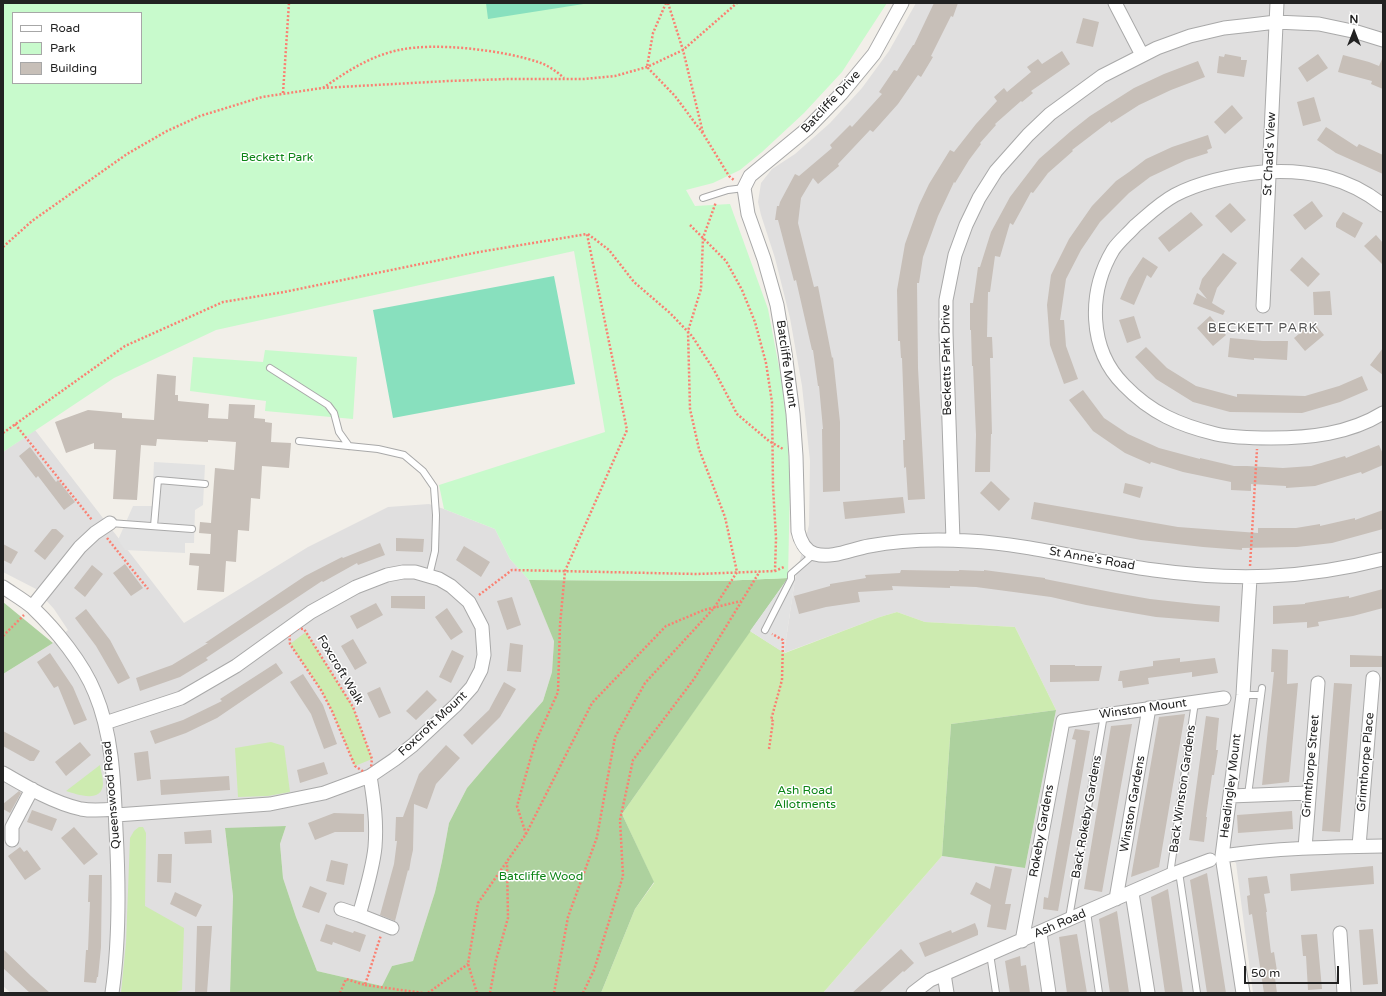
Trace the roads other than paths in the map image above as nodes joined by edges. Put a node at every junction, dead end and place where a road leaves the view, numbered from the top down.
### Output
1 (902, 3) edge
2 (1115, 3) edge
3 (1277, 3) edge
4 (1276, 22) junction
5 (1383, 40) edge
6 (1142, 55) junction
7 (1270, 172) junction
8 (744, 188) junction
9 (703, 198) dead end
10 (1383, 205) edge
11 (1263, 306) dead end
12 (270, 368) dead end
13 (1383, 413) edge
14 (298, 440) dead end
15 (349, 446) junction
16 (205, 484) dead end
17 (105, 526) joint
18 (154, 526) junction
19 (192, 529) dead end
20 (953, 540) junction
21 (814, 554) junction
22 (1383, 559) edge
23 (429, 576) junction
24 (1250, 578) junction
25 (3, 587) edge
26 (32, 607) junction
27 (765, 630) road end
28 (1373, 678) dead end
29 (1318, 683) dead end
30 (1262, 688) dead end
31 (1243, 695) junction
32 (1261, 695) junction
33 (1224, 698) dead end
34 (1195, 702) junction
35 (1149, 708) junction
36 (1104, 715) junction
37 (1063, 721) joint
38 (105, 723) junction
39 (3, 773) edge
40 (370, 776) junction
41 (32, 789) junction
42 (1309, 793) junction
43 (1248, 795) junction
44 (1230, 796) junction
45 (116, 812) junction
46 (12, 840) dead end
47 (1359, 846) junction
48 (1383, 846) edge
49 (1305, 848) junction
50 (1216, 858) junction
51 (1175, 874) junction
52 (1132, 893) junction
53 (1116, 899) junction
54 (341, 909) dead end
55 (1087, 912) junction
56 (359, 915) junction
57 (1069, 920) junction
58 (388, 926) road end
59 (1040, 933) junction
60 (1340, 933) dead end
61 (1022, 940) junction
62 (990, 954) junction
63 (944, 974) junction
64 (112, 993) edge
65 (913, 993) edge
66 (947, 993) edge
67 (996, 993) edge
68 (1049, 993) edge
69 (1099, 993) edge
70 (1148, 993) edge
71 (1197, 993) edge
72 (1243, 993) edge
73 (1344, 993) edge

1 - 8 street, Batcliffe Drive
2 - 6 street
3 - 4 street, St Chad's View
4 - 5 street, Becketts Park Drive
4 - 6 street, Becketts Park Drive
4 - 7 street, St Chad's View
6 - 20 street, Becketts Park Drive
7 - 10 street
7 - 11 street, St Chad's View
7 - 13 street
8 - 9 lane
8 - 21 street, Batcliffe Mount
12 - 15 lane
14 - 15 lane
15 - 23 lane
16 - 18 lane
17 - 18 lane
17 - 26 street
18 - 19 lane
20 - 21 street, St Anne's Road
20 - 24 street, St Anne's Road
21 - 27 lane
22 - 24 street, St Anne's Road
23 - 38 street, Foxcroft Mount
23 - 40 street, Foxcroft Mount
24 - 31 street, Headingley Mount
25 - 26 street, Queenswood Road
26 - 38 street, Queenswood Road
28 - 47 street, Grimthorpe Place
29 - 42 street, Grimthorpe Street
30 - 32 lane
31 - 32 lane
31 - 44 street, Headingley Mount
32 - 43 lane
33 - 34 street, Winston Mount
34 - 35 street, Winston Mount
34 - 51 lane, Back Winston Gardens
35 - 36 street, Winston Mount
35 - 53 street, Winston Gardens
36 - 37 street, Winston Mount
36 - 57 lane, Back Rokeby Gardens
37 - 61 street, Rokeby Gardens
38 - 45 street, Queenswood Road
39 - 41 street, Foxcroft Mount
40 - 45 street, Foxcroft Mount
40 - 56 street
41 - 45 street, Foxcroft Mount
41 - 46 street
42 - 43 street
42 - 49 street, Grimthorpe Street
43 - 44 street
44 - 50 street, Headingley Mount
45 - 64 street, Queenswood Road
47 - 48 street, Ash Road
47 - 49 street, Ash Road
49 - 50 street, Ash Road
50 - 51 street, Ash Road
50 - 72 street, Headingley Mount
51 - 52 street, Ash Road
51 - 71 lane, Back Winston Gardens
52 - 53 street, Ash Road
52 - 70 street
53 - 55 street, Ash Road
54 - 56 street
55 - 57 street, Ash Road
55 - 69 lane
56 - 58 street
57 - 59 street, Ash Road
59 - 61 street, Ash Road
59 - 68 street
60 - 73 street
61 - 62 street, Ash Road
62 - 63 street, Ash Road
62 - 67 lane
63 - 65 street, Ash Road
63 - 66 street

